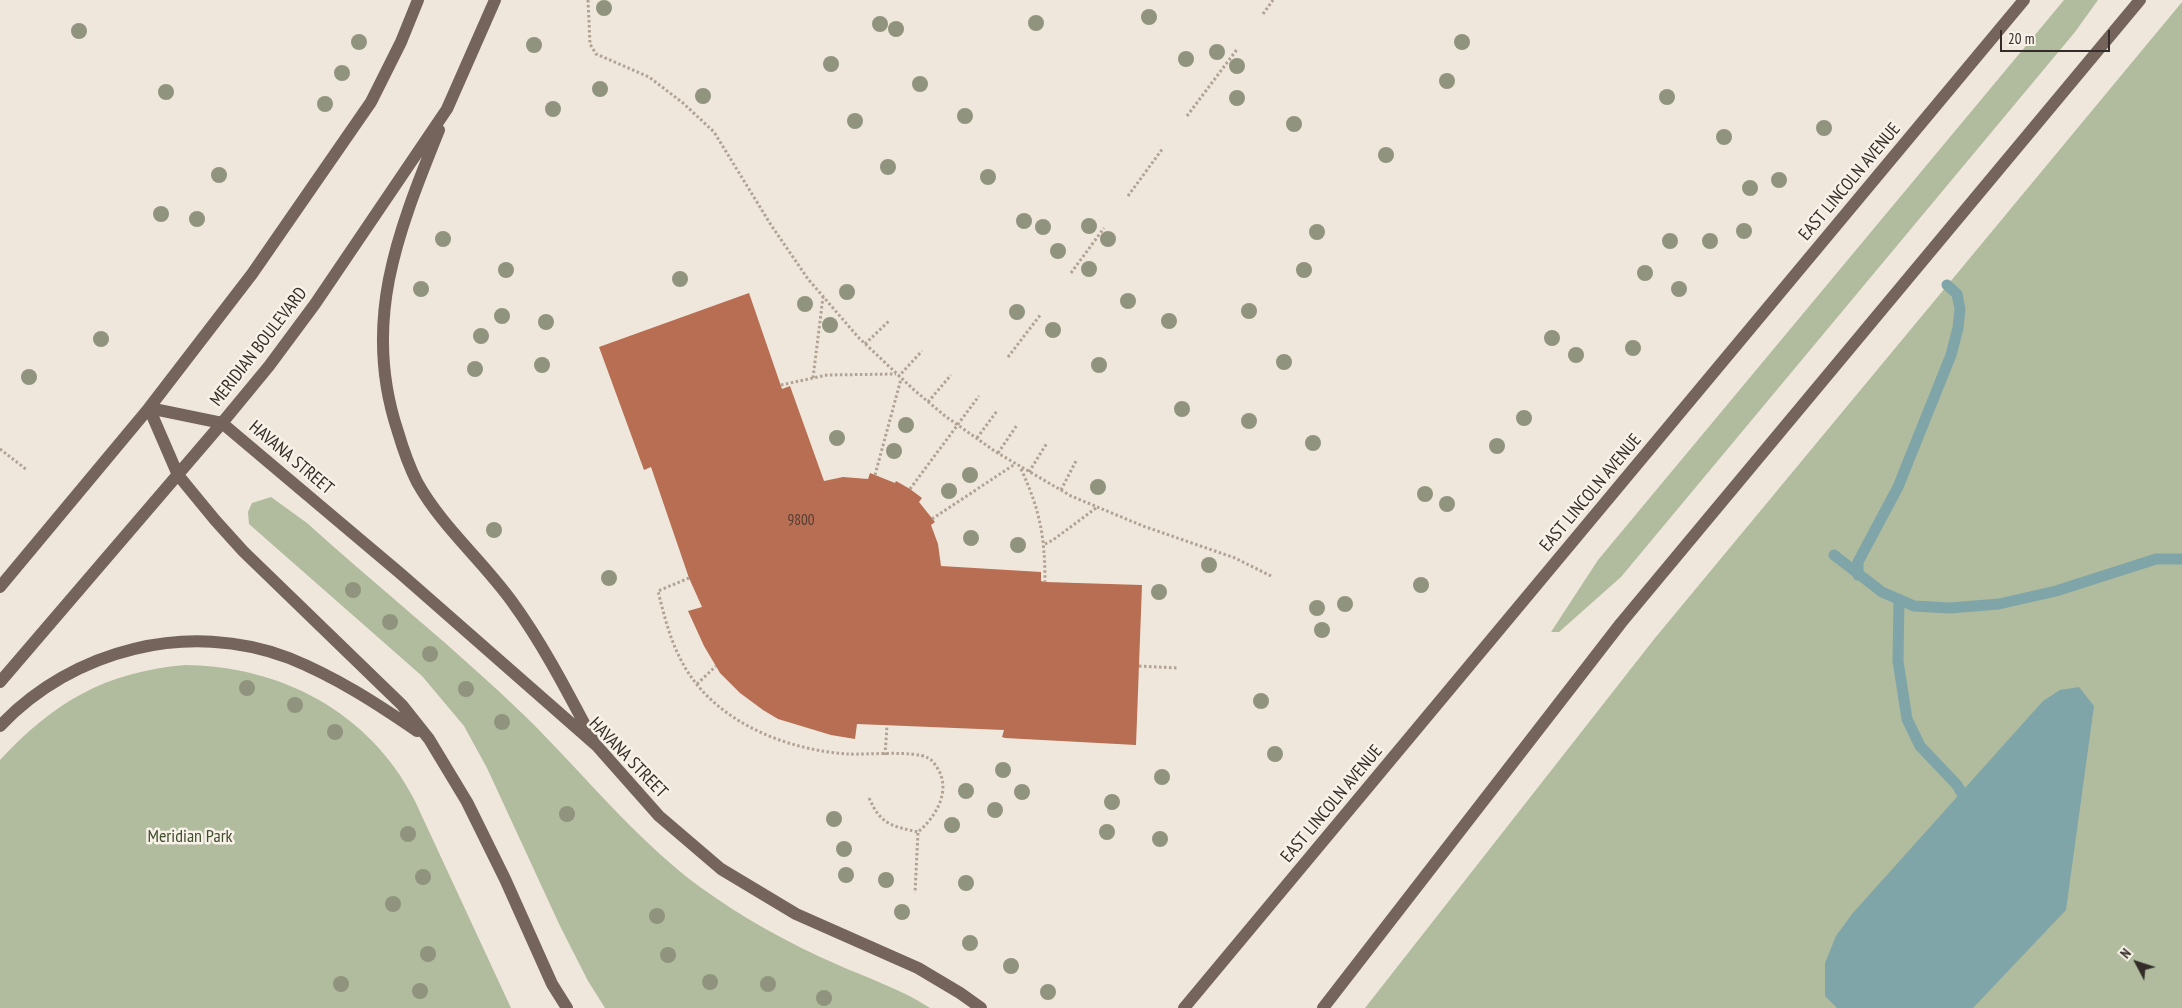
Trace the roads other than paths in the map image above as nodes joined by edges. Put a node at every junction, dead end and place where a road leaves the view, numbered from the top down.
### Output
1 (418, 0) edge
2 (496, 0) edge
3 (2024, 0) edge
4 (2140, 0) edge
5 (447, 109) junction
6 (149, 408) junction
7 (222, 423) junction
8 (178, 476) junction
9 (0, 587) edge
10 (0, 682) edge
11 (0, 726) edge
12 (429, 739) junction
13 (597, 746) junction
14 (560, 1002) edge
15 (567, 1008) edge
16 (981, 1008) edge
17 (1184, 1008) edge
18 (1323, 1008) edge

1 - 6 main road
2 - 5 main road, MERIDIAN BOULEVARD
3 - 17 main road, EAST LINCOLN AVENUE
4 - 18 main road
5 - 7 main road, MERIDIAN BOULEVARD
5 - 13 main road
6 - 7 main road, HAVANA STREET
6 - 8 main road
6 - 9 main road
7 - 8 main road, MERIDIAN BOULEVARD
7 - 13 main road, HAVANA STREET
8 - 10 main road, MERIDIAN BOULEVARD
8 - 12 main road
11 - 12 main road
12 - 14 main road
13 - 16 main road, HAVANA STREET
14 - 15 main road

